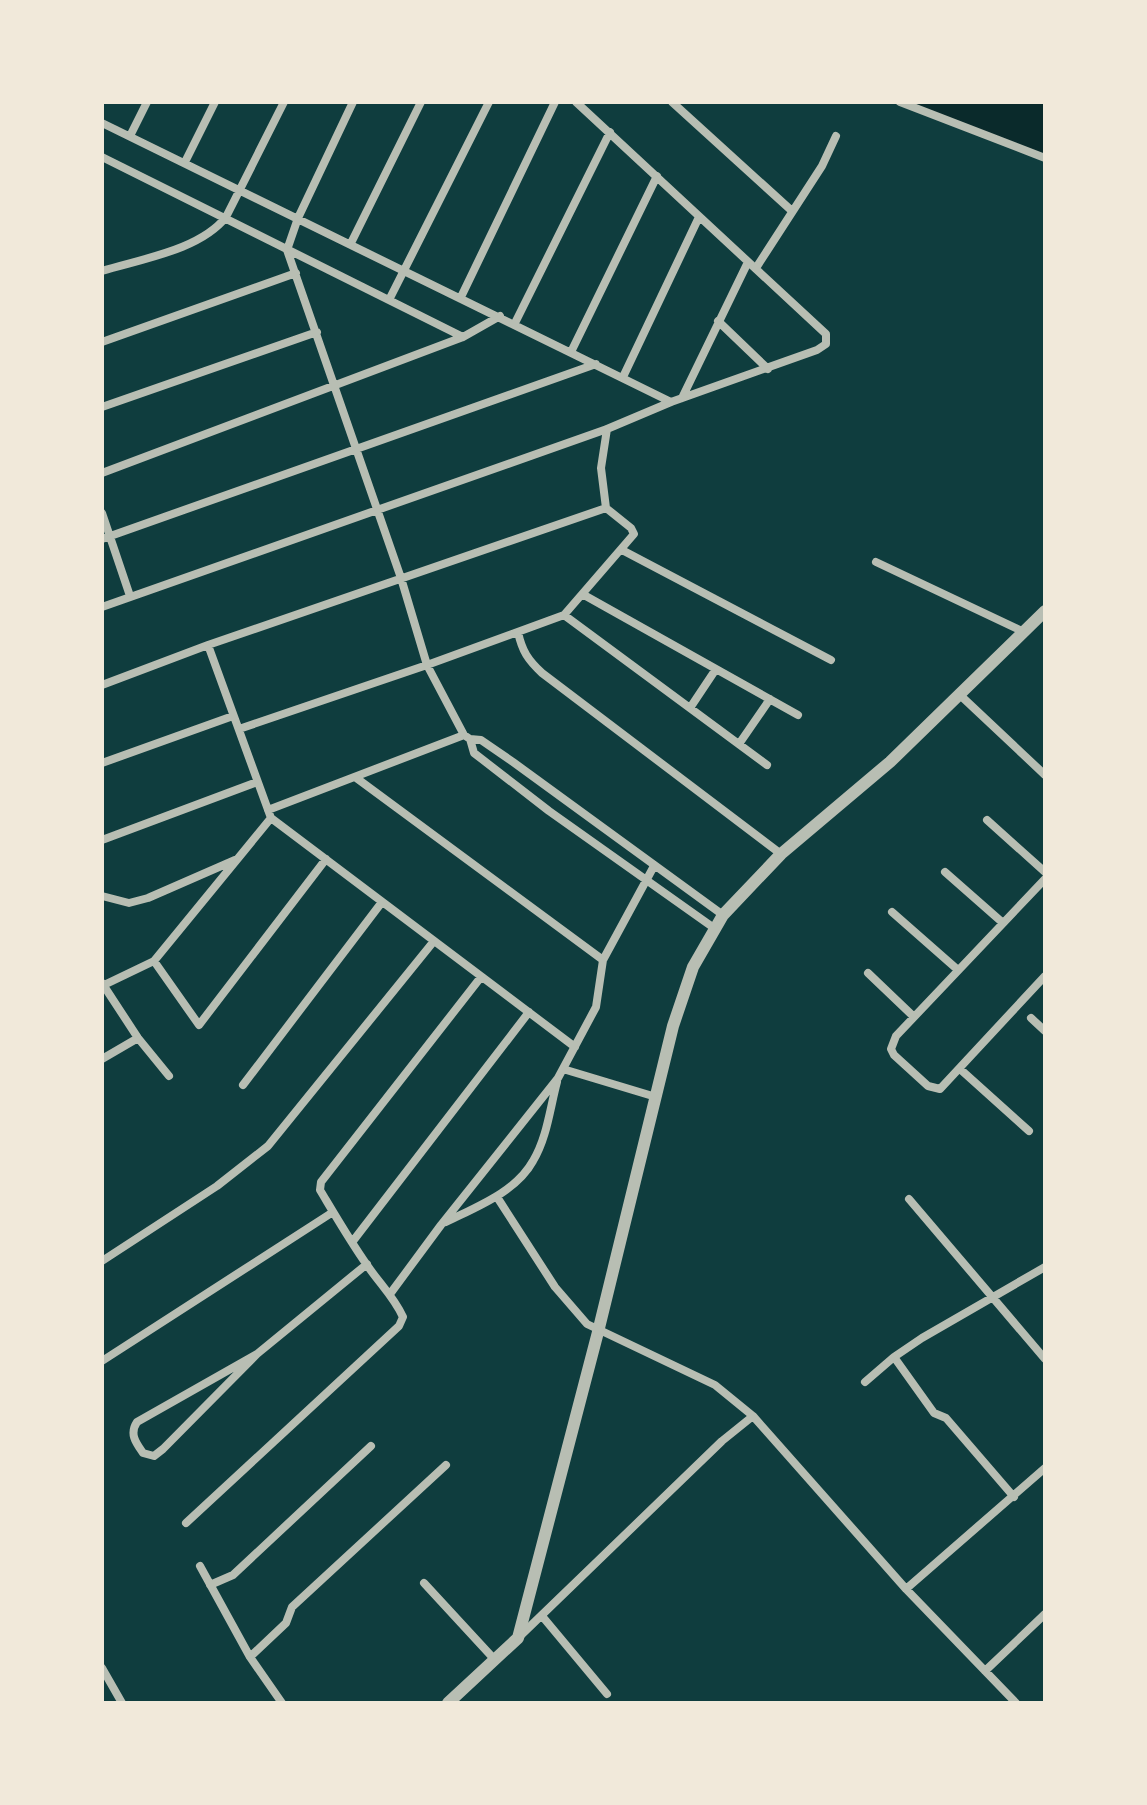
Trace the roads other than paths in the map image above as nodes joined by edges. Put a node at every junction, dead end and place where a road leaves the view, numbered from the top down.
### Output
1 (147, 102) edge
2 (215, 102) edge
3 (284, 102) edge
4 (353, 102) edge
5 (421, 102) edge
6 (489, 102) edge
7 (555, 102) edge
8 (576, 102) edge
9 (672, 102) edge
10 (900, 102) edge
11 (102, 123) edge
12 (610, 132) junction
13 (130, 136) junction
14 (836, 136) dead end
15 (102, 157) edge
16 (1045, 158) edge
17 (185, 162) junction
18 (657, 176) junction
19 (240, 189) junction
20 (792, 211) junction
21 (226, 217) junction
22 (699, 217) junction
23 (298, 218) junction
24 (351, 243) junction
25 (287, 250) junction
26 (752, 265) junction
27 (403, 269) junction
28 (102, 271) edge
29 (296, 273) junction
30 (461, 297) junction
31 (389, 300) junction
32 (500, 316) junction
33 (718, 321) junction
34 (515, 323) junction
35 (317, 332) junction
36 (463, 337) junction
37 (102, 342) edge
38 (571, 352) junction
39 (596, 364) junction
40 (768, 369) junction
41 (623, 377) junction
42 (335, 385) junction
43 (682, 398) junction
44 (671, 402) junction
45 (102, 407) edge
46 (607, 429) junction
47 (355, 447) junction
48 (102, 473) edge
49 (606, 508) junction
50 (376, 511) junction
51 (102, 513) edge
52 (106, 537) edge
53 (622, 550) junction
54 (876, 562) dead end
55 (401, 578) junction
56 (584, 595) junction
57 (130, 596) junction
58 (102, 607) edge
59 (1045, 611) edge
60 (564, 615) junction
61 (518, 632) junction
62 (1024, 632) junction
63 (208, 645) junction
64 (831, 660) dead end
65 (427, 665) junction
66 (716, 669) junction
67 (102, 685) edge
68 (960, 695) junction
69 (770, 699) junction
70 (690, 708) junction
71 (798, 715) dead end
72 (233, 716) junction
73 (239, 729) junction
74 (467, 737) junction
75 (739, 744) junction
76 (102, 763) edge
77 (767, 765) dead end
78 (1045, 775) edge
79 (355, 777) junction
80 (257, 782) junction
81 (270, 814) junction
82 (987, 820) dead end
83 (102, 840) edge
84 (781, 854) junction
85 (239, 858) junction
86 (326, 859) junction
87 (654, 866) junction
88 (945, 872) dead end
89 (1045, 872) edge
90 (646, 879) junction
91 (1045, 879) edge
92 (102, 896) edge
93 (382, 902) junction
94 (892, 912) dead end
95 (723, 915) junction
96 (1003, 923) junction
97 (714, 928) junction
98 (434, 941) junction
99 (603, 960) junction
100 (154, 961) junction
101 (958, 970) junction
102 (868, 973) dead end
103 (1045, 976) edge
104 (481, 977) junction
105 (103, 984) edge
106 (529, 1012) junction
107 (914, 1017) junction
108 (1031, 1018) dead end
109 (1045, 1031) edge
110 (138, 1038) junction
111 (575, 1047) junction
112 (102, 1059) edge
113 (960, 1069) junction
114 (561, 1073) junction
115 (169, 1076) dead end
116 (243, 1085) dead end
117 (656, 1097) junction
118 (1029, 1131) dead end
119 (497, 1197) junction
120 (909, 1199) dead end
121 (333, 1212) junction
122 (441, 1225) junction
123 (353, 1241) junction
124 (102, 1261) edge
125 (367, 1264) junction
126 (1045, 1267) edge
127 (390, 1294) junction
128 (994, 1298) junction
129 (598, 1332) junction
130 (257, 1354) junction
131 (894, 1357) junction
132 (1045, 1359) edge
133 (102, 1361) edge
134 (865, 1382) dead end
135 (201, 1387) junction
136 (211, 1402) junction
137 (753, 1416) junction
138 (371, 1446) dead end
139 (446, 1465) dead end
140 (1045, 1468) edge
141 (1014, 1497) junction
142 (186, 1523) dead end
143 (200, 1566) dead end
144 (424, 1583) dead end
145 (210, 1585) junction
146 (906, 1589) junction
147 (1045, 1614) edge
148 (542, 1616) junction
149 (518, 1638) junction
150 (250, 1657) junction
151 (495, 1660) junction
152 (102, 1668) edge
153 (985, 1671) junction
154 (607, 1694) dead end
155 (122, 1703) edge
156 (282, 1703) edge
157 (448, 1703) edge
158 (1016, 1703) edge

1 - 13 street
2 - 17 street
3 - 19 street
4 - 23 street
5 - 24 street
6 - 27 street
7 - 30 street
8 - 12 street
9 - 20 street
10 - 16 street
11 - 13 street
12 - 18 street
12 - 34 street
13 - 17 street
14 - 20 street
15 - 21 street
17 - 19 street
18 - 22 street
18 - 38 street
19 - 21 street
19 - 23 street
20 - 26 street
21 - 25 street
21 - 28 street
22 - 26 street
22 - 41 street
23 - 24 street
23 - 25 street
24 - 27 street
25 - 29 street
25 - 31 street
26 - 33 street
26 - 40 street
27 - 30 street
27 - 31 street
29 - 35 street
29 - 37 street
30 - 32 street
31 - 36 street
32 - 34 street
32 - 36 street
33 - 40 street
33 - 43 street
34 - 38 street
35 - 42 street
35 - 45 street
36 - 42 street
38 - 39 street
39 - 41 street
39 - 47 street
40 - 43 street
41 - 44 street
42 - 47 street
42 - 48 street
43 - 44 street
44 - 46 street
46 - 49 street
46 - 50 street
47 - 50 street
47 - 52 street
49 - 53 street
49 - 55 street
50 - 55 street
50 - 57 street
51 - 52 street
52 - 57 street
53 - 56 street
53 - 64 street
54 - 62 street
55 - 63 street
55 - 65 street
56 - 60 street
56 - 66 street
57 - 58 street
59 - 62 street
60 - 61 street
60 - 70 street
61 - 65 street
61 - 84 street
62 - 68 street
63 - 67 street
63 - 72 street
65 - 73 street
65 - 74 street
66 - 69 street
66 - 70 street
68 - 78 street
68 - 84 street
69 - 71 street
69 - 75 street
70 - 75 street
72 - 73 street
72 - 76 street
73 - 80 street
74 - 79 street
74 - 87 street
74 - 90 street
75 - 77 street
79 - 81 street
79 - 99 street
80 - 81 street
80 - 83 street
81 - 85 street
81 - 86 street
82 - 89 street
84 - 95 street
85 - 92 street
85 - 100 street
86 - 93 street
86 - 100 street
87 - 90 street
87 - 95 street
88 - 96 street
90 - 97 street
90 - 99 street
91 - 96 street
93 - 98 street
93 - 116 street
94 - 101 street
95 - 97 street
96 - 101 street
97 - 117 street
98 - 104 street
98 - 124 street
99 - 111 street
100 - 105 street
101 - 107 street
102 - 107 street
103 - 113 street
104 - 106 street
104 - 121 street
105 - 110 street
106 - 111 street
106 - 123 street
107 - 113 street
108 - 109 street
110 - 112 street
110 - 115 street
111 - 114 street
113 - 118 street
114 - 117 street
114 - 119 street
114 - 122 street
117 - 129 street
119 - 122 street
119 - 129 street
120 - 128 street
121 - 123 street
121 - 133 street
122 - 127 street
123 - 125 street
125 - 127 street
125 - 130 street
126 - 128 street
127 - 142 street
128 - 131 street
128 - 132 street
129 - 137 street
129 - 149 street
130 - 135 street
130 - 136 street
131 - 134 street
131 - 141 street
135 - 136 street
135 - 136 street
137 - 146 street
137 - 148 street
138 - 145 street
139 - 150 street
140 - 141 street
141 - 146 street
143 - 145 street
144 - 151 street
145 - 150 street
146 - 153 street
147 - 153 street
148 - 149 street
148 - 154 street
149 - 151 street
150 - 156 street
151 - 157 street
152 - 155 street
153 - 158 street

